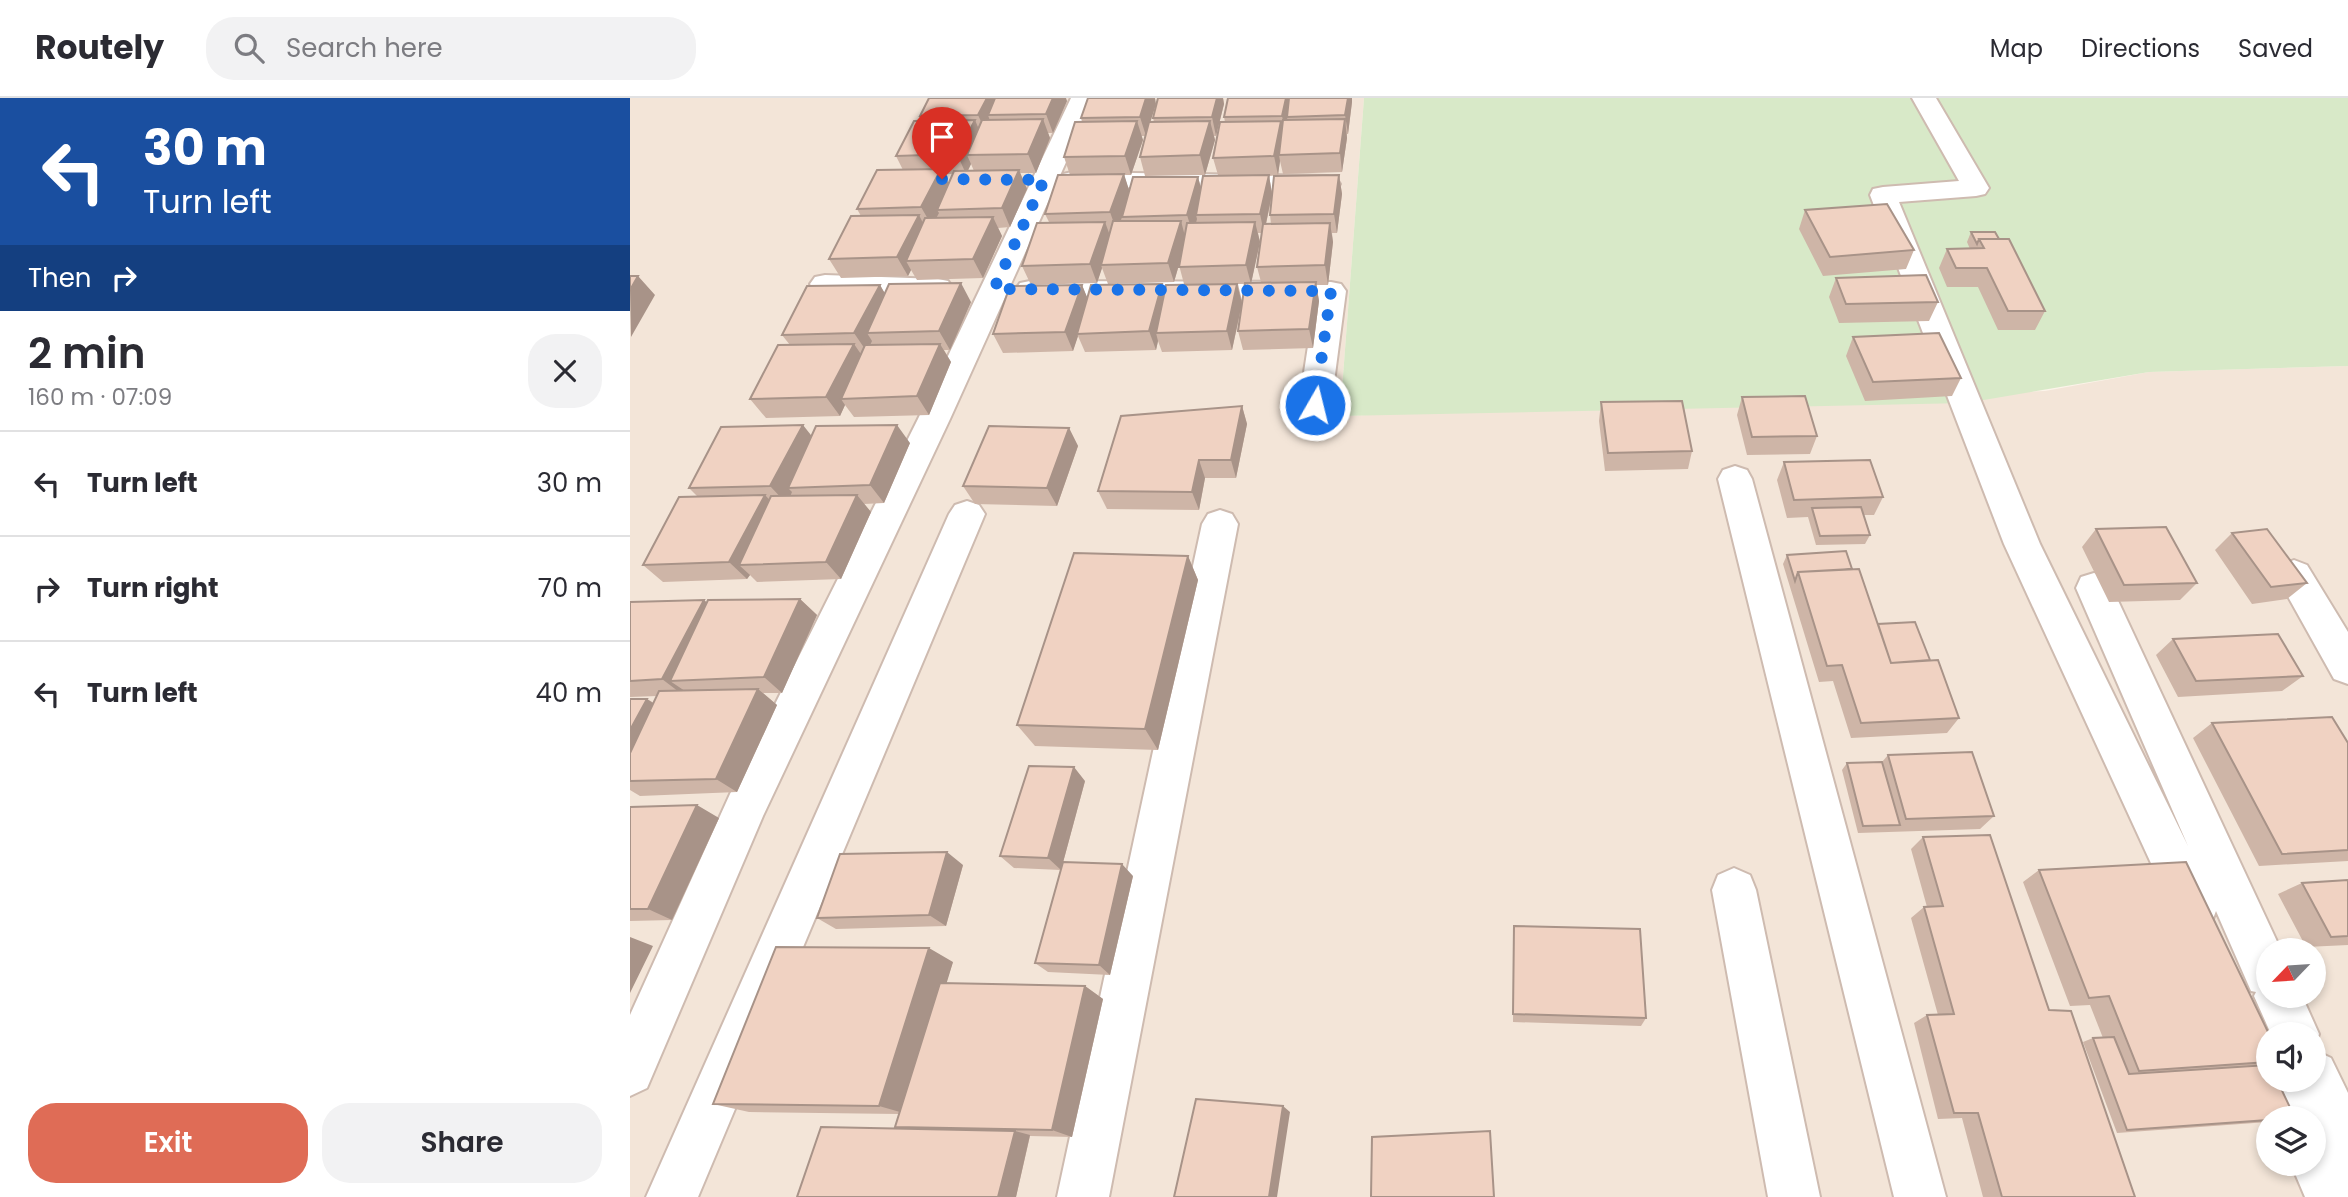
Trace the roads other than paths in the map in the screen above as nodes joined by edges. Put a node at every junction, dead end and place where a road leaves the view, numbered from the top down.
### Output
1 (1083, 98) edge
2 (1924, 98) edge
3 (1030, 179) junction
4 (1332, 184) edge
5 (825, 284) edge
6 (994, 289) junction
7 (1315, 405) dead end
8 (1735, 479) dead end
9 (967, 514) dead end
10 (1220, 524) dead end
11 (2294, 575) edge
12 (2094, 588) dead end
13 (2348, 667) edge
14 (1734, 890) dead end
15 (2208, 935) edge
16 (2256, 947) edge
17 (630, 1071) edge
18 (2322, 1092) edge
19 (2348, 1151) edge
20 (2323, 1176) edge
21 (671, 1197) edge
22 (1083, 1197) edge
23 (1794, 1197) edge
24 (1920, 1197) edge
25 (2332, 1197) edge

1 - 3 street
2 - 15 street
3 - 4 street
3 - 6 street
5 - 6 street
6 - 7 street
6 - 17 street
8 - 24 street
9 - 21 street
10 - 22 street
11 - 13 street
12 - 16 street
14 - 23 street
18 - 19 street
20 - 25 street

